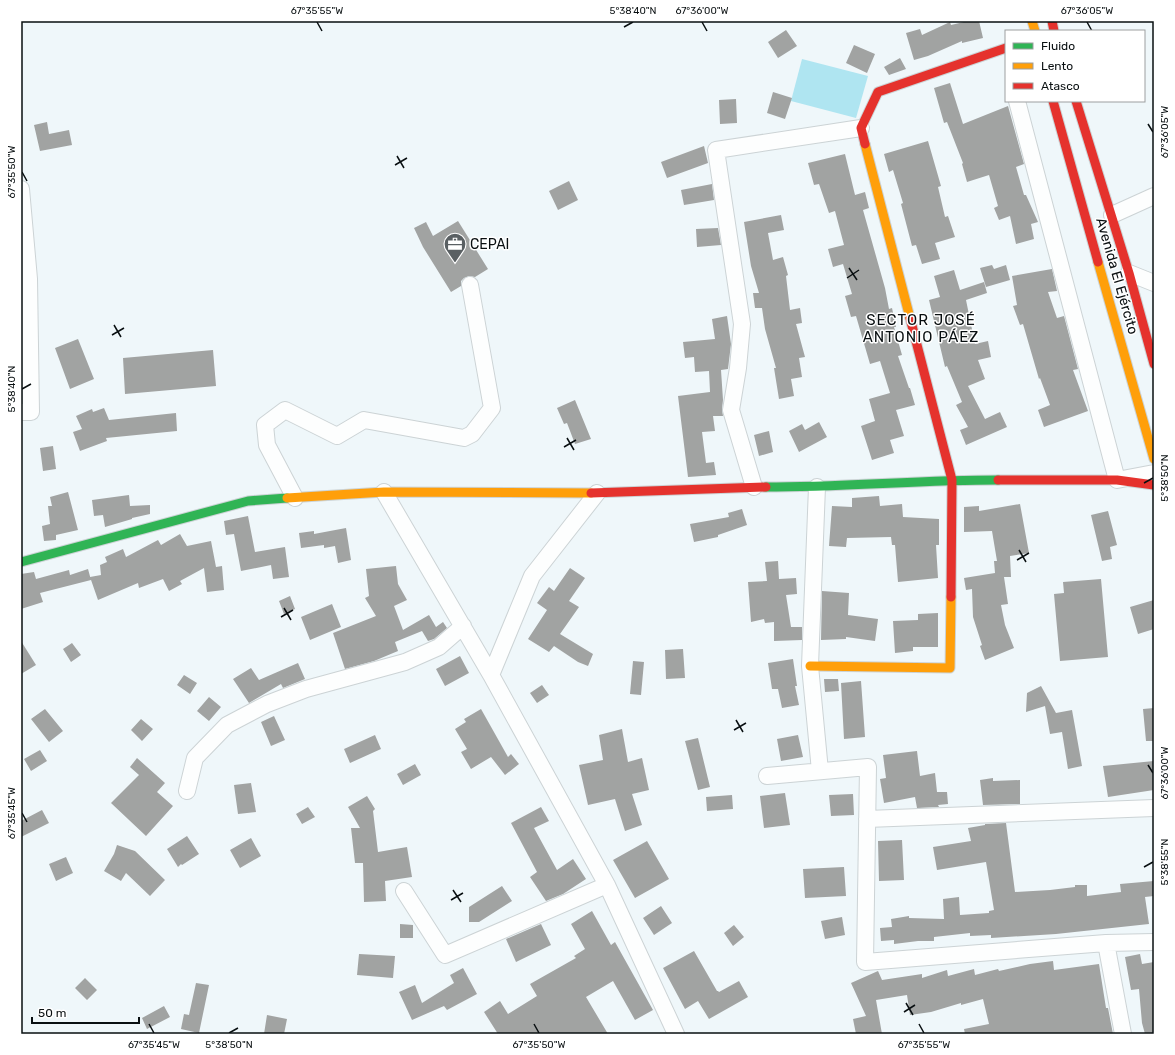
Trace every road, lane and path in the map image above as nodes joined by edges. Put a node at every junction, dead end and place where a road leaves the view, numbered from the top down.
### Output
1 (1005, 52) edge
2 (1017, 102) edge
3 (1053, 102) edge
4 (1076, 102) edge
5 (861, 128) junction
6 (21, 188) edge
7 (1154, 196) edge
8 (1112, 215) junction
9 (1129, 273) junction
10 (1154, 283) edge
11 (470, 285) dead end
12 (1154, 364) edge
13 (21, 412) edge
14 (1154, 459) edge
15 (1154, 473) edge
16 (952, 480) junction
17 (1117, 480) junction
18 (1154, 485) edge
19 (754, 487) junction
20 (817, 487) junction
21 (384, 492) junction
22 (597, 493) junction
23 (295, 498) junction
24 (21, 562) edge
25 (463, 626) junction
26 (810, 666) junction
27 (491, 675) junction
28 (820, 771) junction
29 (767, 776) dead end
30 (187, 791) dead end
31 (1154, 808) edge
32 (867, 819) junction
33 (606, 885) junction
34 (404, 891) dead end
35 (1154, 942) edge
36 (1106, 943) junction
37 (676, 1034) edge
38 (1123, 1034) edge

1 - 5 street
2 - 17 street
3 - 14 street, Avenida El Ejército
4 - 8 street, Avenida El Ejército
5 - 16 street
5 - 19 street
6 - 13 street
7 - 8 street
8 - 9 street, Avenida El Ejército
9 - 10 street
9 - 12 street, Avenida El Ejército
11 - 23 street
15 - 17 street
16 - 17 street
16 - 20 street
16 - 26 street
17 - 18 street
19 - 20 street
19 - 22 street
20 - 26 street
21 - 22 street
21 - 23 street
21 - 25 street
22 - 27 street
23 - 24 street
25 - 27 street
25 - 30 street
26 - 28 street
27 - 33 street
28 - 29 street
28 - 32 street
31 - 32 street
32 - 36 street
33 - 34 street
33 - 37 street
35 - 36 street
36 - 38 street

